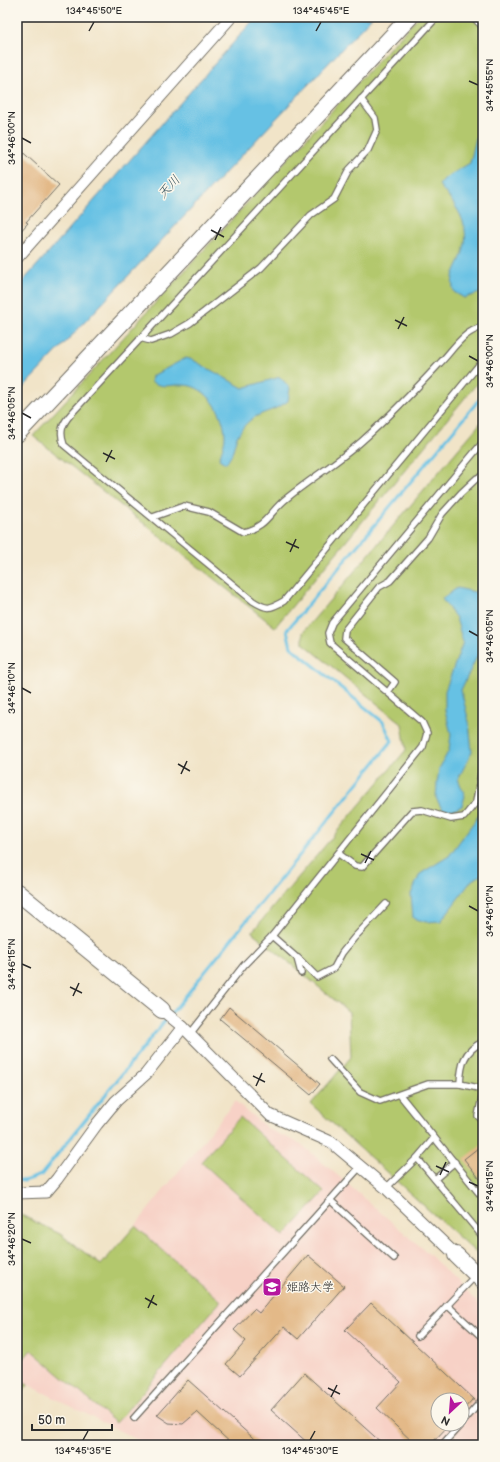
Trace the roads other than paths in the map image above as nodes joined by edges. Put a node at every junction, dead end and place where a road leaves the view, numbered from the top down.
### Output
1 (231, 17) edge
2 (410, 17) edge
3 (437, 17) edge
4 (473, 17) edge
5 (483, 27) edge
6 (361, 99) junction
7 (17, 258) edge
8 (483, 327) edge
9 (140, 338) junction
10 (483, 360) edge
11 (17, 434) edge
12 (483, 442) edge
13 (483, 476) edge
14 (153, 518) junction
15 (388, 692) junction
16 (483, 761) edge
17 (339, 854) junction
18 (17, 892) edge
19 (386, 904) dead end
20 (272, 936) junction
21 (297, 958) junction
22 (301, 973) dead end
23 (162, 1010) joint
24 (186, 1031) junction
25 (483, 1042) edge
26 (330, 1059) dead end
27 (460, 1084) junction
28 (483, 1089) edge
29 (483, 1093) edge
30 (400, 1095) junction
31 (483, 1121) edge
32 (434, 1138) junction
33 (417, 1158) junction
34 (455, 1162) junction
35 (360, 1167) junction
36 (435, 1179) junction
37 (386, 1188) junction
38 (17, 1193) edge
39 (483, 1198) edge
40 (330, 1200) junction
41 (483, 1237) edge
42 (456, 1255) joint
43 (394, 1258) dead end
44 (480, 1278) edge
45 (447, 1305) junction
46 (418, 1336) dead end
47 (483, 1338) edge
48 (483, 1399) edge
49 (470, 1413) edge
50 (134, 1418) dead end
51 (453, 1432) edge
52 (442, 1445) edge

1 - 7 street
2 - 11 street
3 - 6 lane
4 - 5 lane
6 - 9 lane
6 - 9 lane
8 - 14 lane
9 - 14 lane
10 - 14 lane
12 - 15 lane
13 - 15 lane
15 - 17 lane
16 - 17 lane
17 - 20 lane
18 - 23 street
19 - 21 lane
20 - 21 lane
20 - 24 lane
21 - 22 lane
23 - 24 street
24 - 35 street
24 - 38 street
25 - 27 lane
26 - 30 lane
27 - 28 lane
27 - 30 lane
29 - 31 lane
30 - 32 lane
32 - 33 lane
32 - 34 lane
33 - 36 lane
33 - 37 lane
34 - 36 lane
34 - 39 lane
35 - 37 street
35 - 40 lane
36 - 41 lane
37 - 42 street
40 - 43 lane
40 - 50 lane
42 - 44 street
44 - 45 lane
45 - 46 lane
45 - 47 lane
48 - 49 lane
51 - 52 lane

